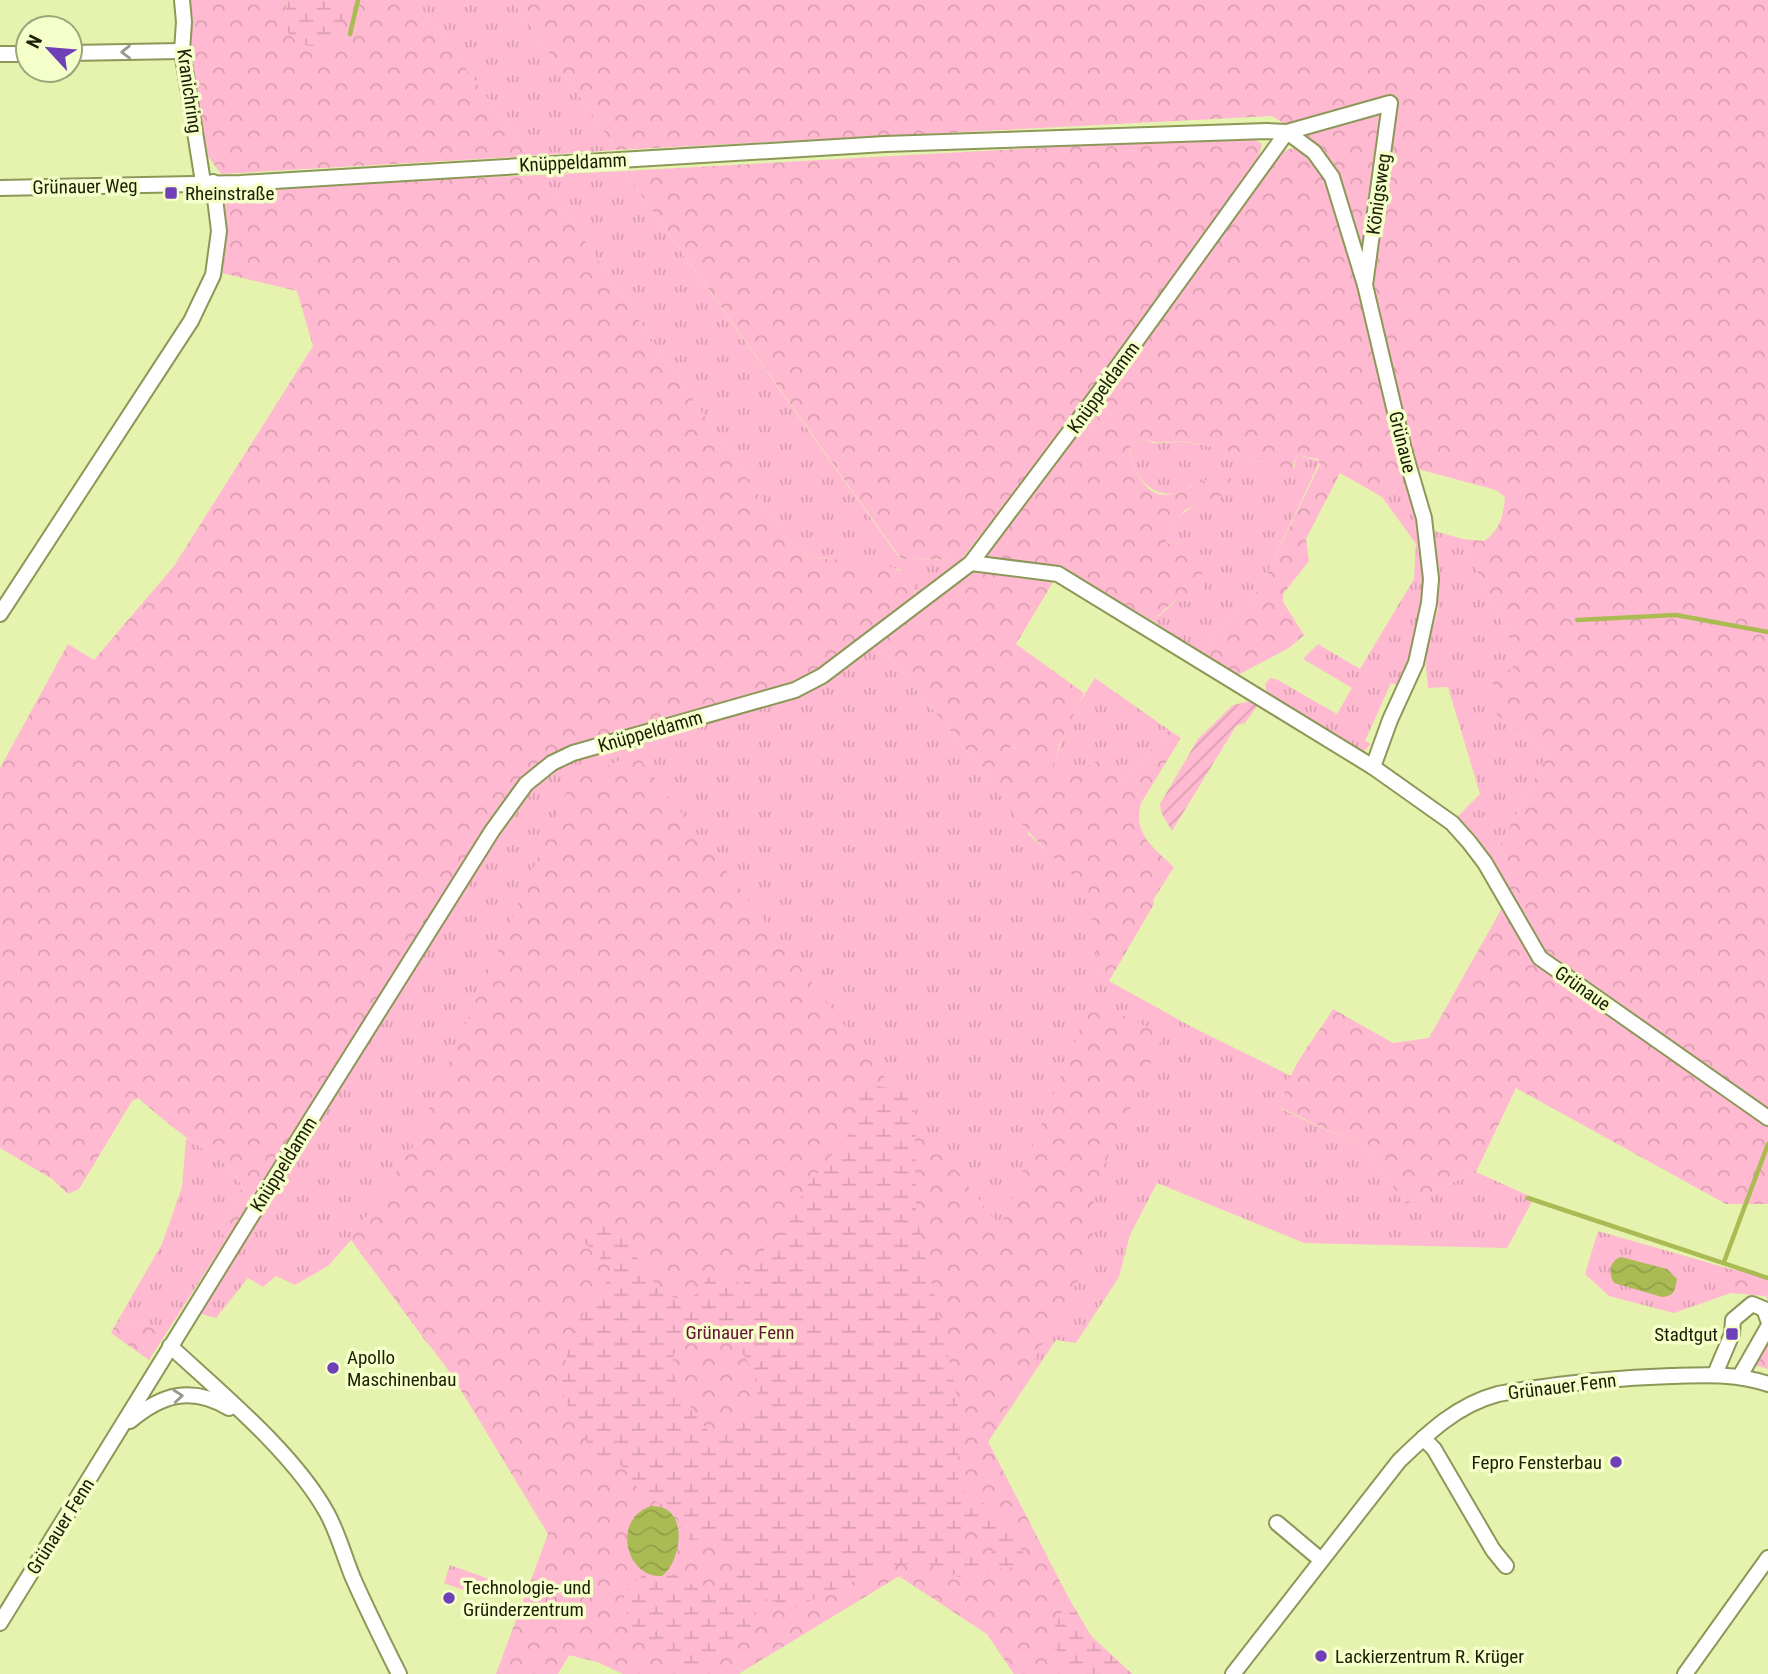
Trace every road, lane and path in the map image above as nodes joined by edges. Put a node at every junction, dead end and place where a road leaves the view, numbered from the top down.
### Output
1 (182, 0) edge
2 (182, 51) junction
3 (84, 53) edge
4 (1287, 132) junction
5 (208, 182) junction
6 (0, 188) edge
7 (1365, 285) junction
8 (971, 563) junction
9 (0, 614) edge
10 (1373, 767) junction
11 (1768, 1118) edge
12 (1768, 1320) edge
13 (1768, 1326) edge
14 (170, 1346) junction
15 (1714, 1374) junction
16 (1740, 1376) junction
17 (1768, 1384) edge
18 (251, 1422) junction
19 (120, 1429) junction
20 (1423, 1438) junction
21 (1276, 1522) dead end
22 (1768, 1558) edge
23 (1321, 1560) junction
24 (1506, 1566) dead end
25 (0, 1623) edge
26 (399, 1674) edge
27 (1234, 1674) edge
28 (1685, 1674) edge

1 - 2 street, Kranichring
2 -> 3 street
2 - 5 street, Kranichring
4 - 5 street, Knüppeldamm
4 - 7 street, Grünaue
4 - 7 street, Königsweg
4 - 8 street, Knüppeldamm
5 - 6 street, Grünauer Weg
5 - 9 street
7 - 10 street, Grünaue
8 - 10 street, Grünaue
8 - 14 street, Knüppeldamm
10 - 11 street, Grünaue
12 - 15 street
13 - 16 street
14 - 18 street, Grünauer Fenn
14 - 19 street, Grünauer Fenn
15 - 16 street, Grünauer Fenn
15 - 20 street, Grünauer Fenn
16 - 17 street, Grünauer Fenn
19 -> 18 street, Grünauer Fenn
18 - 26 street, Grünauer Fenn
19 - 25 street, Grünauer Fenn
20 - 23 street, Grünauer Fenn
20 - 24 street
21 - 23 street
22 - 28 street
23 - 27 street, Grünauer Fenn

